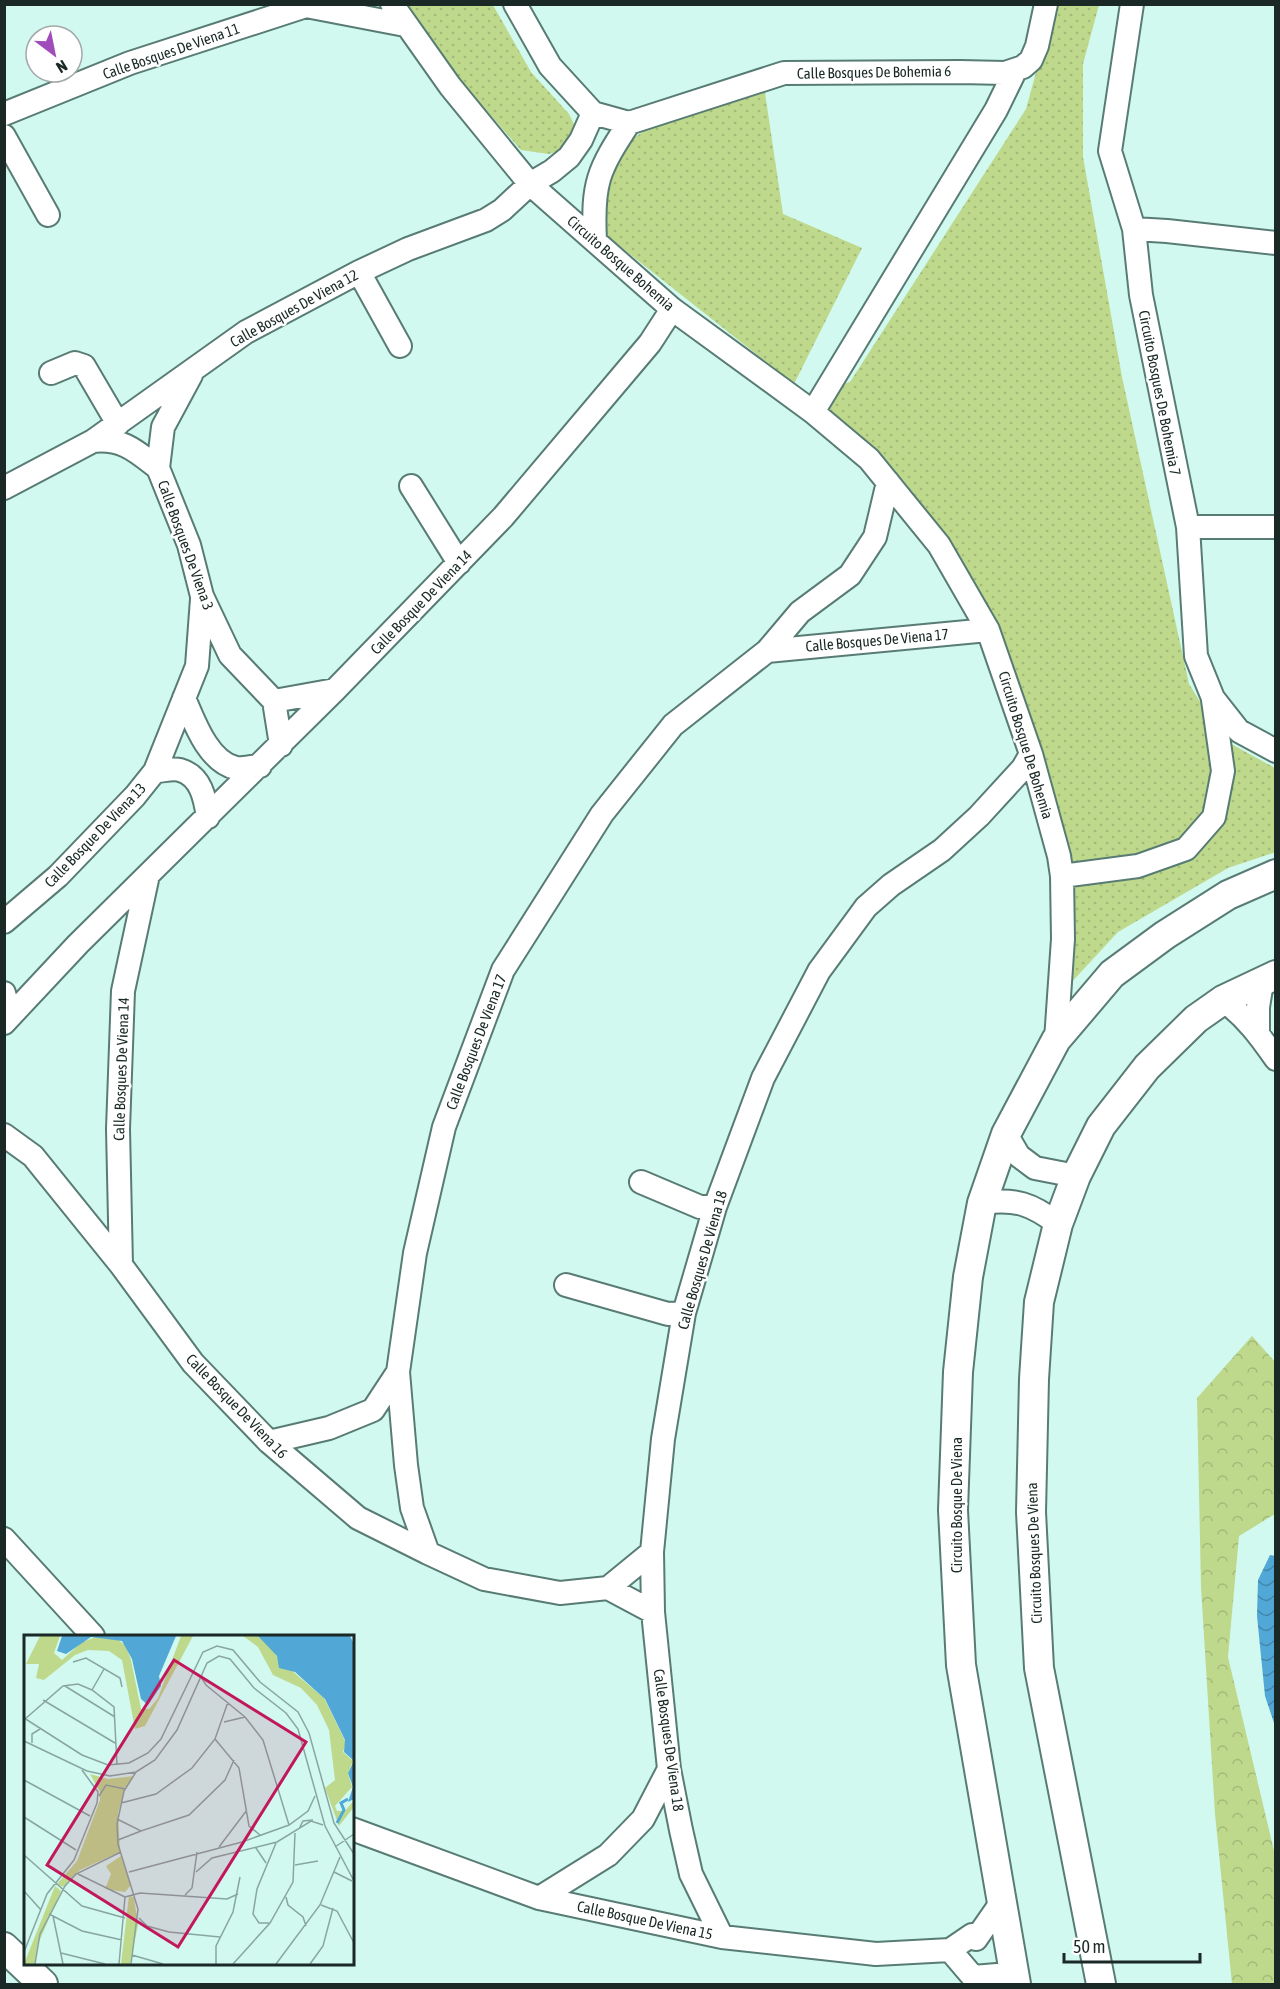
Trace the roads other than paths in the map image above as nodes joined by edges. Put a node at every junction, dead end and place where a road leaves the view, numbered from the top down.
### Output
1 (392, 4) edge
2 (514, 4) edge
3 (1046, 4) edge
4 (1132, 4) edge
5 (306, 5) edge
6 (405, 25) junction
7 (1015, 71) junction
8 (593, 113) junction
9 (4, 114) edge
10 (628, 123) junction
11 (4, 136) edge
12 (530, 184) junction
13 (48, 215) dead end
14 (1134, 229) junction
15 (595, 240) junction
16 (1275, 243) edge
17 (359, 272) junction
18 (672, 309) junction
19 (400, 346) dead end
20 (195, 368) junction
21 (51, 373) dead end
22 (813, 412) junction
23 (118, 424) junction
24 (93, 441) junction
25 (159, 468) junction
26 (888, 482) junction
27 (411, 486) dead end
28 (4, 488) edge
29 (1188, 527) junction
30 (1275, 527) edge
31 (459, 563) junction
32 (202, 596) junction
33 (988, 630) junction
34 (767, 651) junction
35 (230, 655) junction
36 (197, 666) junction
37 (335, 690) junction
38 (184, 698) junction
39 (1213, 698) junction
40 (274, 701) junction
41 (281, 744) junction
42 (1275, 751) edge
43 (1031, 754) junction
44 (260, 766) junction
45 (155, 771) junction
46 (208, 817) junction
47 (1275, 874) edge
48 (148, 875) junction
49 (1062, 876) junction
50 (4, 922) edge
51 (1269, 978) edge
52 (4, 993) edge
53 (1223, 1000) junction
54 (7, 1020) edge
55 (1258, 1032) junction
56 (1056, 1040) junction
57 (1275, 1059) edge
58 (1006, 1134) junction
59 (4, 1136) edge
60 (1076, 1176) junction
61 (641, 1182) dead end
62 (982, 1203) junction
63 (715, 1207) junction
64 (1059, 1224) junction
65 (121, 1265) junction
66 (566, 1285) dead end
67 (684, 1313) junction
68 (398, 1372) junction
69 (269, 1442) junction
70 (4, 1539) edge
71 (652, 1552) junction
72 (428, 1553) junction
73 (608, 1588) junction
74 (653, 1612) junction
75 (92, 1635) edge
76 (669, 1769) junction
77 (354, 1831) edge
78 (539, 1898) junction
79 (1001, 1904) junction
80 (722, 1937) junction
81 (4, 1947) edge
82 (950, 1950) junction
83 (43, 1984) edge
84 (1010, 1984) edge
85 (1016, 1984) edge
86 (1101, 1984) edge

1 - 6 street, Circuito Bosque Bohemia
2 - 8 street
3 - 7 street
4 - 14 street, Circuito Bosques De Bohemia 7
5 - 6 street, Calle Bosques De Viena 11
5 - 9 street, Calle Bosques De Viena 11
6 - 12 street, Circuito Bosque Bohemia
7 - 10 street, Calle Bosques De Bohemia 6
7 - 22 street
8 - 10 street
8 - 12 street
10 - 15 street
11 - 13 street
12 - 15 street, Circuito Bosque Bohemia
12 - 17 street, Calle Bosques De Viena 12
14 - 16 street
14 - 29 street, Circuito Bosques De Bohemia 7
15 - 18 street, Circuito Bosque Bohemia
17 - 19 street
17 - 20 street, Calle Bosques De Viena 12
18 - 22 street, Circuito Bosque Bohemia
18 - 31 street, Calle Bosque De Viena 14
20 - 23 street, Calle Bosques De Viena 12
20 - 25 street, Calle Bosques De Viena 3
21 - 23 street
22 - 26 street, Circuito Bosque Bohemia
23 - 24 street, Calle Bosques De Viena 12
24 - 25 street
24 - 28 street, Calle Bosques De Viena 12
25 - 32 street, Calle Bosques De Viena 3
26 - 33 street, Circuito Bosque De Bohemia
26 - 34 street, Calle Bosques De Viena 17
27 - 31 street
29 - 30 street
29 - 39 street, Circuito Bosques De Bohemia 7
31 - 37 street, Calle Bosque De Viena 14
32 - 35 street, Calle Bosques De Viena 3
32 - 36 street, Calle Bosque De Viena 13
33 - 34 street, Calle Bosques De Viena 17
33 - 43 street, Circuito Bosque De Bohemia
34 - 68 street, Calle Bosques De Viena 17
35 - 36 street
35 - 40 street, Calle Bosques De Viena 3
36 - 38 street, Calle Bosque De Viena 13
37 - 40 street
37 - 41 street, Calle Bosque De Viena 14
38 - 44 street
38 - 45 street, Calle Bosque De Viena 13
39 - 42 street, Circuito Bosques De Bohemia 7
39 - 49 street
40 - 41 street
41 - 44 street, Calle Bosque De Viena 14
43 - 49 street, Circuito Bosque De Bohemia
43 - 63 street, Calle Bosques De Viena 18
44 - 46 street, Calle Bosque De Viena 14
45 - 46 street
45 - 50 street, Calle Bosque De Viena 13
46 - 48 street, Calle Bosque De Viena 14
47 - 56 main road, Circuito Bosque De Viena
48 - 54 street
48 - 65 street, Calle Bosques De Viena 14
49 - 56 street, Circuito Bosque De Bohemia
51 - 53 main road
51 - 55 street
52 - 54 street
53 - 55 street
53 - 60 main road, Circuito Bosques De Viena
55 - 57 street
56 - 58 main road, Circuito Bosque De Viena
58 - 60 street
58 - 62 main road, Circuito Bosque De Viena
59 - 65 street, Calle Bosque De Viena 16
60 - 64 main road, Circuito Bosques De Viena
61 - 63 street
62 - 64 street
62 - 79 main road, Circuito Bosque De Viena
63 - 67 street, Calle Bosques De Viena 18
64 - 86 main road, Circuito Bosques De Viena
65 - 69 street, Calle Bosque De Viena 16
66 - 67 street
67 - 71 street, Calle Bosques De Viena 18
68 - 69 street, Calle Bosques De Viena 17
68 - 72 street
69 - 72 street, Calle Bosque De Viena 16
70 - 75 street
71 - 73 street
71 - 74 street, Calle Bosques De Viena 18
72 - 73 street, Calle Bosque De Viena 16
73 - 74 street
74 - 76 street, Calle Bosques De Viena 18
76 - 78 street
76 - 80 street, Calle Bosques De Viena 18
77 - 78 street, Calle Bosque De Viena 15
78 - 80 street, Calle Bosque De Viena 15
79 - 82 street, Calle Bosque De Viena 15
79 - 85 main road, Circuito Bosque De Viena
80 - 82 street, Calle Bosque De Viena 15
81 - 83 main road
82 - 84 street

